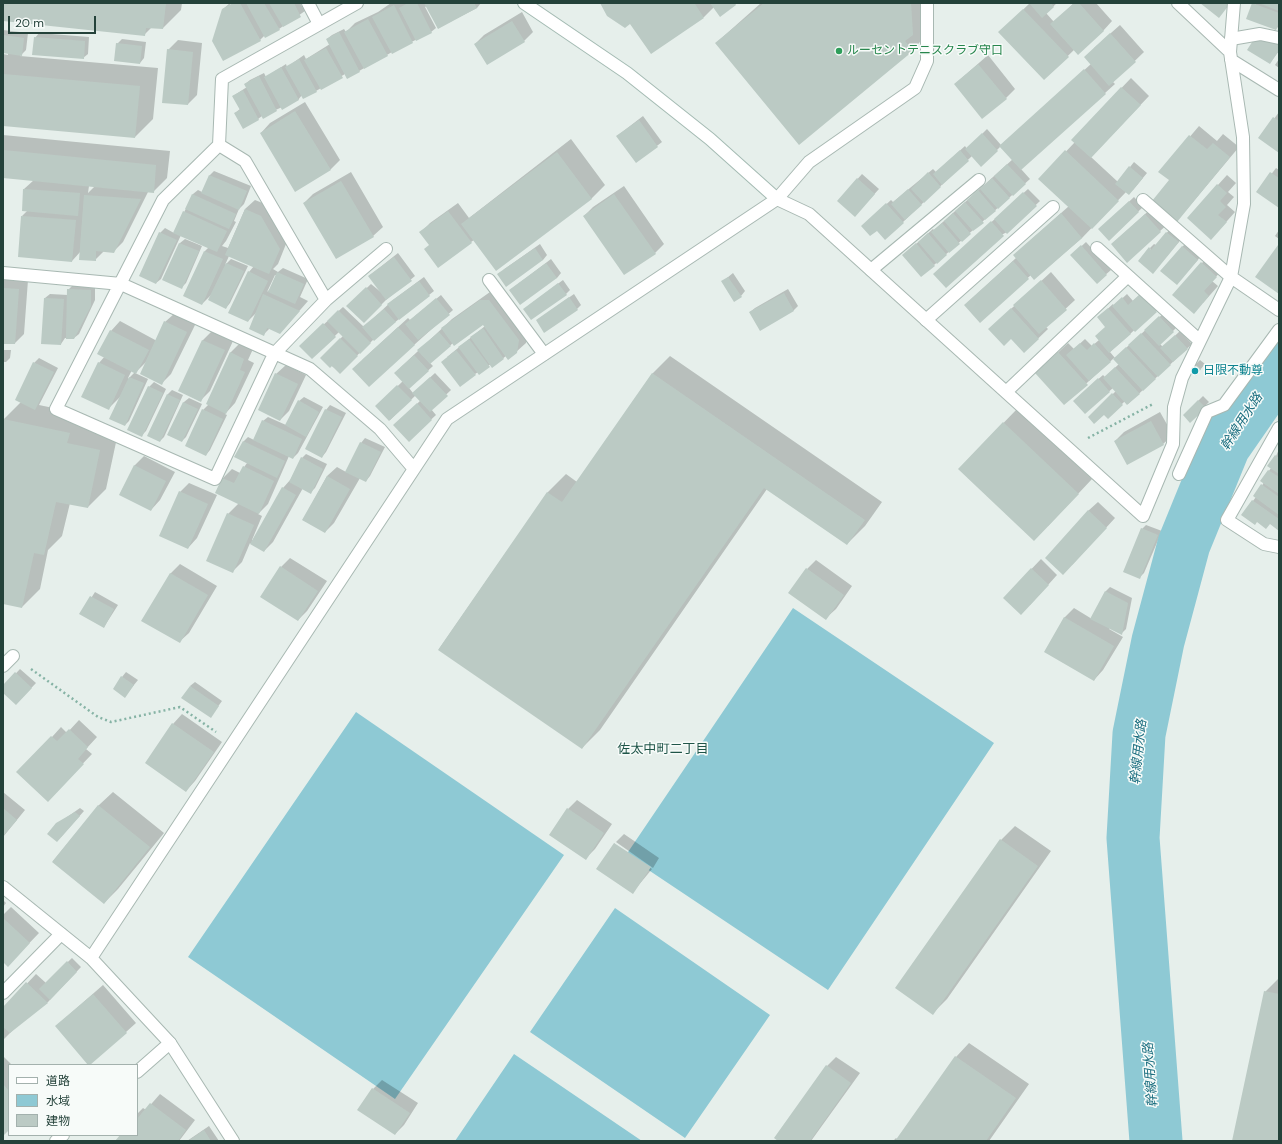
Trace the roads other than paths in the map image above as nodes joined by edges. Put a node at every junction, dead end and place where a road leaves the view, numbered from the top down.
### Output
1 (308, 3) edge
2 (357, 3) edge
3 (524, 3) edge
4 (927, 3) edge
5 (1178, 3) edge
6 (1234, 3) edge
7 (319, 24) junction
8 (1279, 38) edge
9 (1231, 39) junction
10 (1231, 56) junction
11 (1279, 90) edge
12 (219, 145) junction
13 (978, 180) dead end
14 (777, 199) junction
15 (1143, 200) dead end
16 (1053, 207) dead end
17 (1097, 248) dead end
18 (386, 249) dead end
19 (871, 270) junction
20 (3, 273) edge
21 (1128, 276) junction
22 (1231, 277) junction
23 (489, 280) dead end
24 (121, 284) junction
25 (326, 300) junction
26 (1279, 310) edge
27 (926, 320) junction
28 (1279, 330) edge
29 (1200, 341) junction
30 (274, 354) junction
31 (544, 354) junction
32 (1006, 392) junction
33 (1279, 428) edge
34 (414, 469) junction
35 (1179, 474) dead end
36 (1279, 547) edge
37 (13, 656) road end
38 (3, 666) edge
39 (3, 887) edge
40 (61, 934) junction
41 (91, 958) junction
42 (3, 993) edge
43 (170, 1043) junction
44 (138, 1071) edge
45 (233, 1141) edge

1 - 7 street
2 - 7 street
3 - 14 street
4 - 14 street
5 - 10 street
6 - 9 street
7 - 12 street
8 - 9 street
9 - 10 street
10 - 11 street
10 - 22 street
12 - 24 street
12 - 25 street
13 - 19 street
14 - 19 street
14 - 31 street
15 - 22 street
16 - 27 street
17 - 21 street
18 - 25 street
19 - 27 street
20 - 24 street
21 - 29 street
21 - 32 street
22 - 26 street
22 - 29 street
23 - 31 street
24 - 30 street
24 - 30 street
25 - 30 street
27 - 32 street
28 - 35 street
29 - 32 street
30 - 34 street
31 - 34 street
33 - 36 street
34 - 41 street
37 - 38 street
39 - 40 street
40 - 41 street
40 - 42 street
41 - 43 street
43 - 44 street
43 - 45 street

